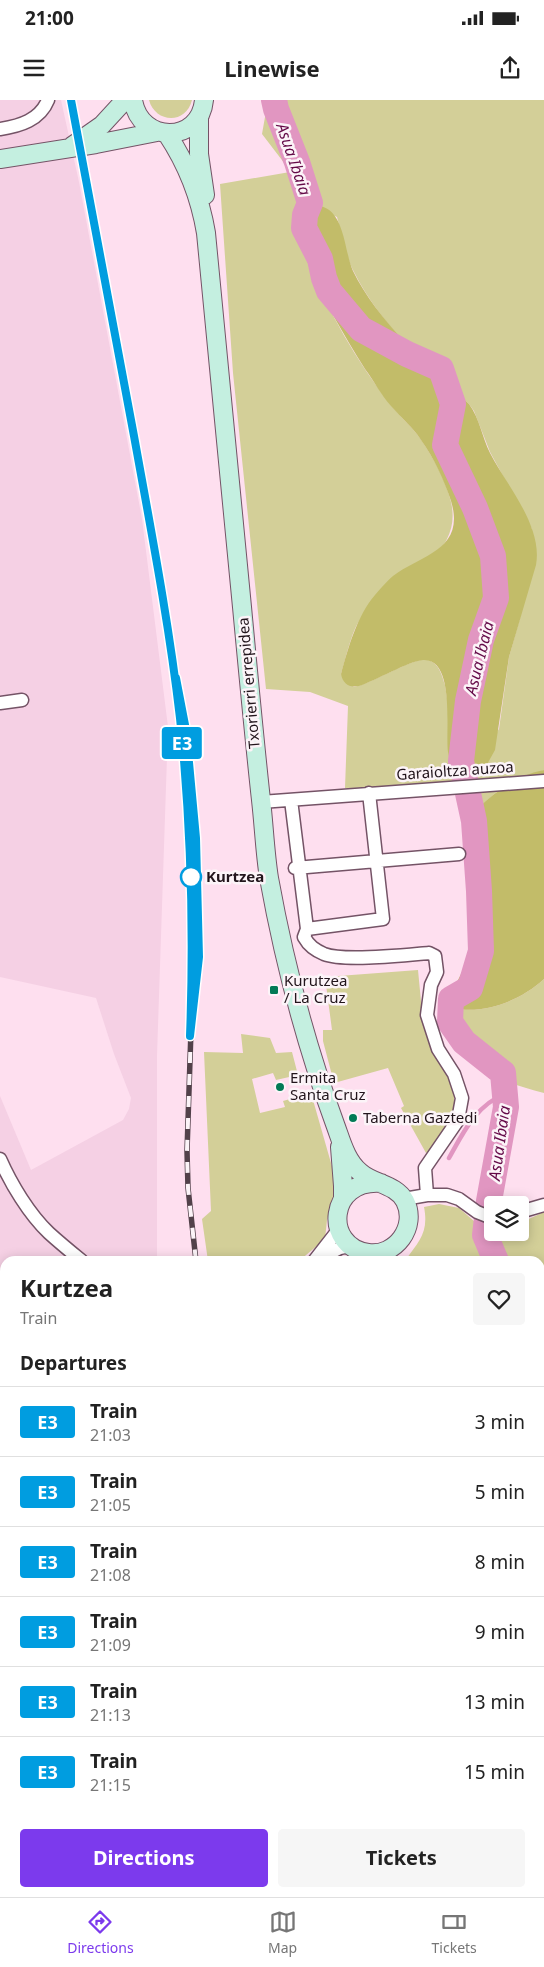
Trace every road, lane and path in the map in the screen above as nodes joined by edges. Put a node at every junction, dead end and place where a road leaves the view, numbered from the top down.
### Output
1 (48, 100) edge
2 (125, 100) edge
3 (134, 100) edge
4 (204, 100) edge
5 (199, 117) junction
6 (0, 130) edge
7 (162, 132) junction
8 (67, 148) junction
9 (0, 159) edge
10 (206, 233) junction
11 (22, 700) dead end
12 (0, 703) edge
13 (544, 781) edge
14 (369, 793) junction
15 (291, 800) junction
16 (261, 802) junction
17 (459, 854) dead end
18 (376, 861) junction
19 (297, 867) junction
20 (307, 929) junction
21 (335, 1126) junction
22 (0, 1159) edge
23 (3, 1176) edge
24 (381, 1183) junction
25 (427, 1195) junction
26 (342, 1199) junction
27 (404, 1200) junction
28 (544, 1205) edge
29 (529, 1209) edge
30 (484, 1215) edge
31 (339, 1229) junction
32 (359, 1253) edge
33 (390, 1255) edge
34 (76, 1256) edge
35 (318, 1256) edge
36 (324, 1256) edge

1 - 6 street
2 - 8 street
3 - 7 street, Txorierri errepidea
4 - 5 street, Txorierri errepidea
5 - 7 street
5 - 10 street, Txorierri errepidea
7 - 8 street
7 - 10 street, Txorierri errepidea
8 - 9 street
10 - 16 street, Txorierri errepidea
11 - 12 street
13 - 14 street, Garaioltza auzoa
14 - 15 street, Garaioltza auzoa
14 - 18 street
15 - 16 street, Garaioltza auzoa
15 - 19 street
16 - 21 street, Txorierri errepidea
17 - 18 street
18 - 19 street
18 - 20 street
19 - 20 street
20 - 25 street
21 - 24 street, Txorierri errepidea
21 - 26 street, Txorierri errepidea
22 - 23 street
23 - 34 street
24 - 26 street
24 - 27 street, Txorierri errepidea
25 - 27 street
25 - 30 street
26 - 31 street, Txorierri errepidea
27 - 33 street
28 - 29 street
31 - 32 street
31 - 35 street
32 - 33 street
32 - 36 street

